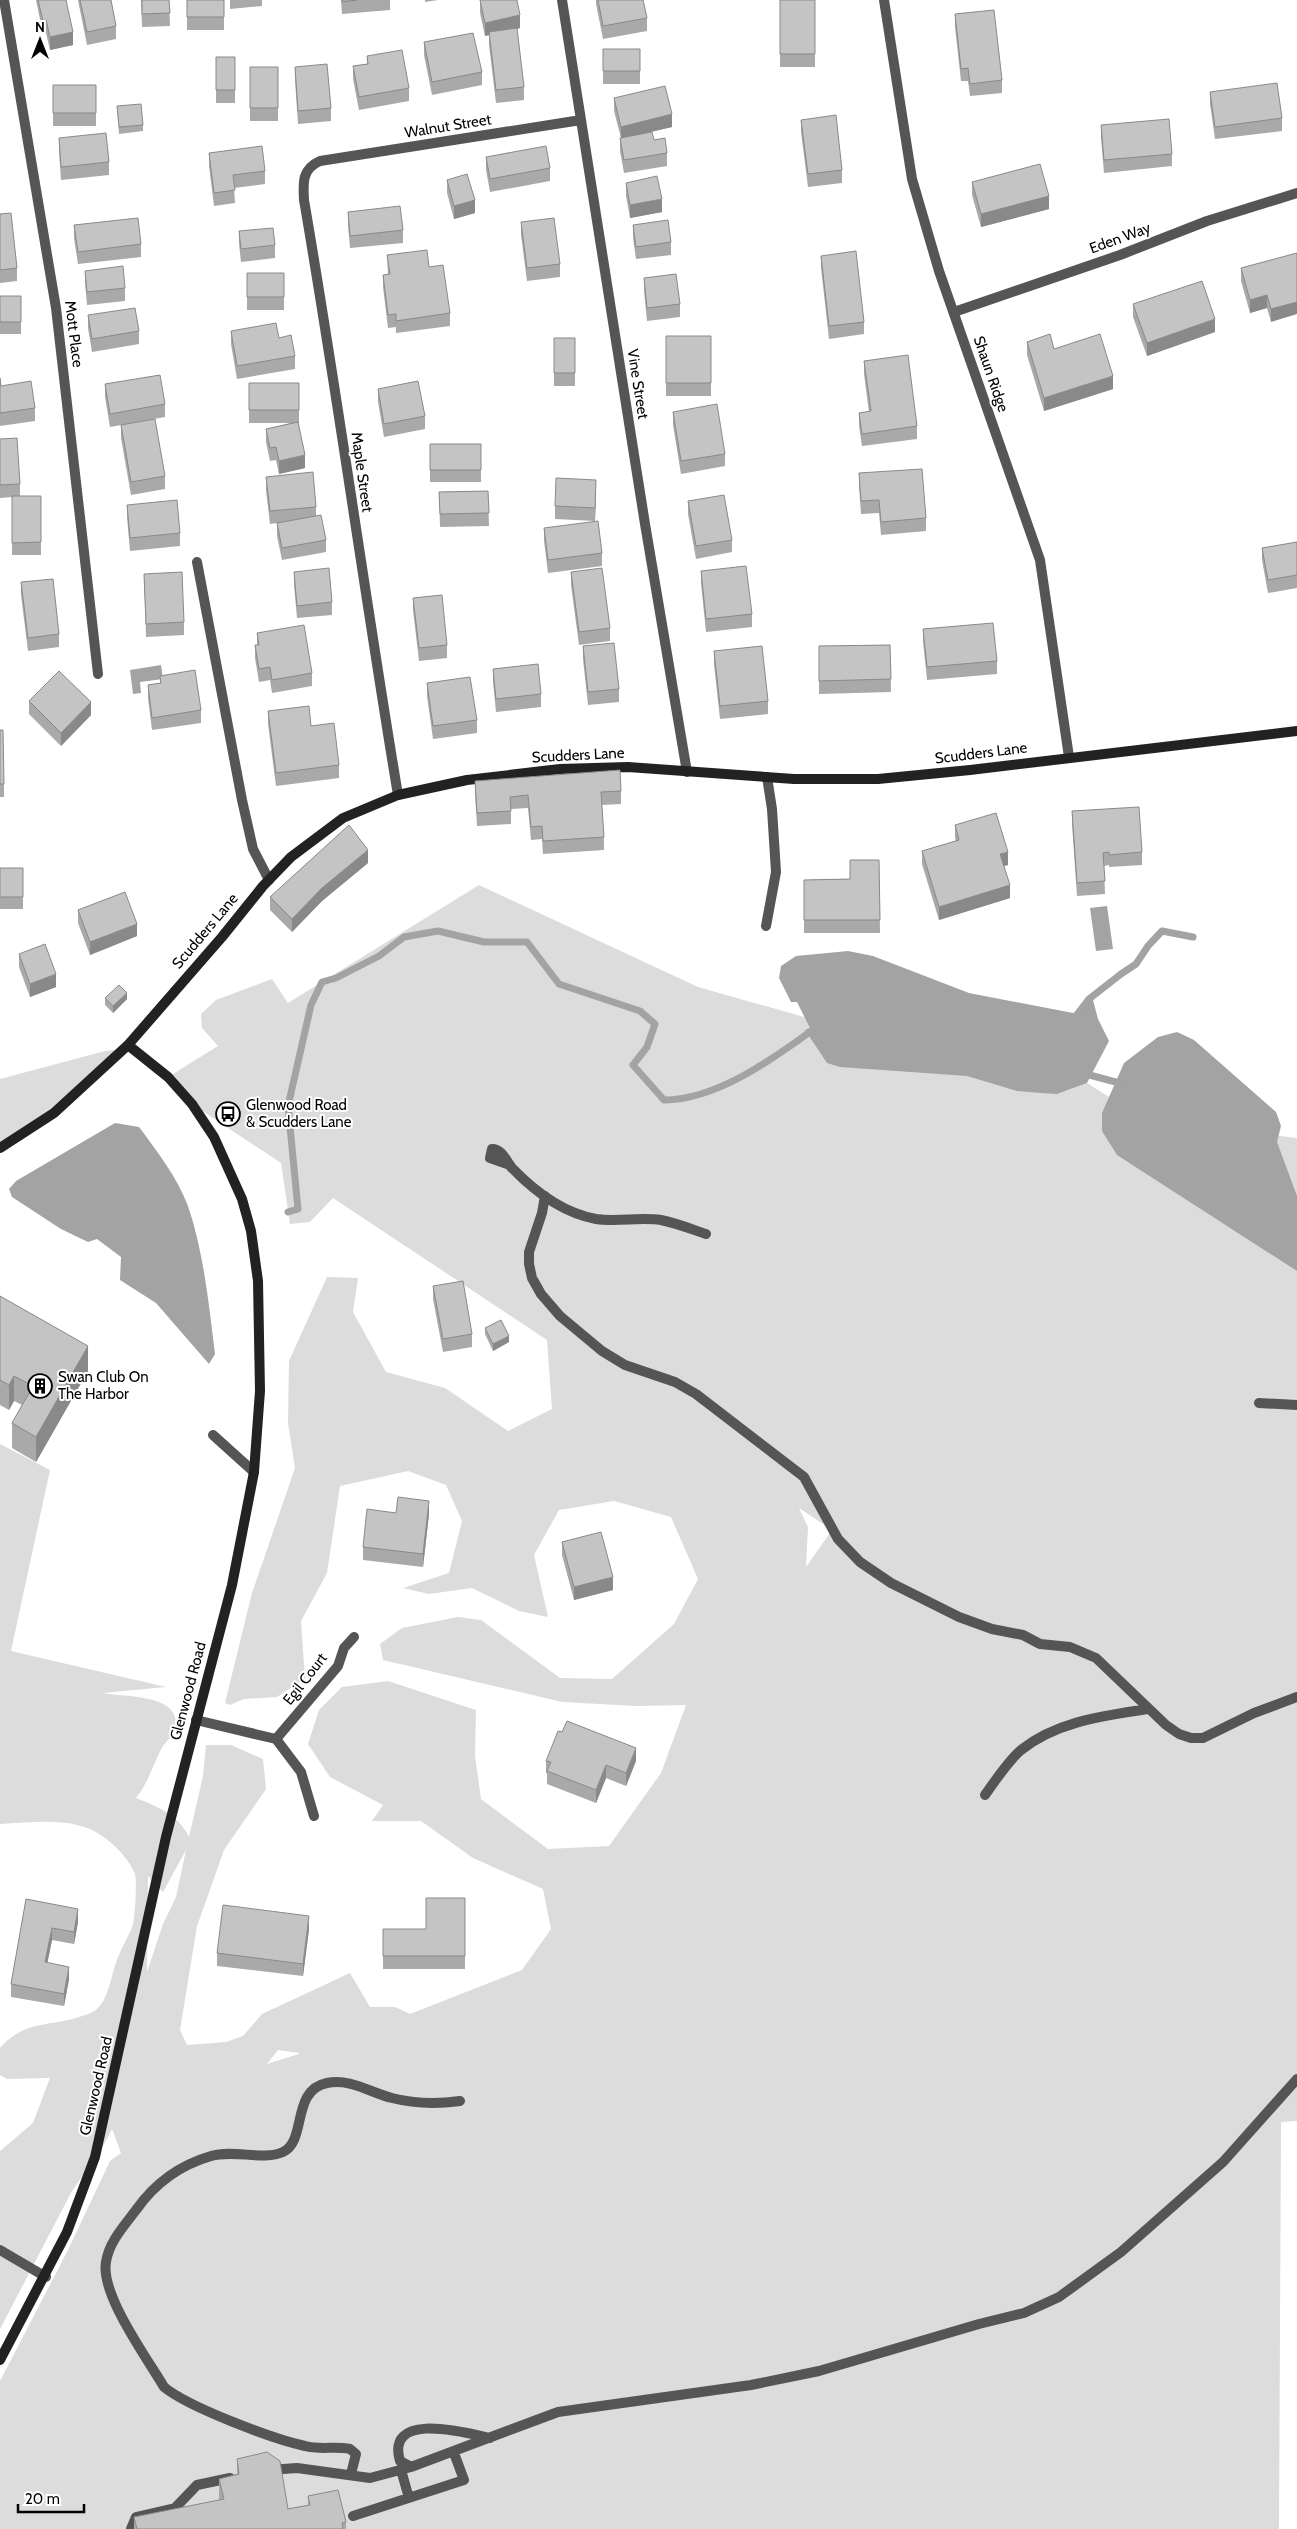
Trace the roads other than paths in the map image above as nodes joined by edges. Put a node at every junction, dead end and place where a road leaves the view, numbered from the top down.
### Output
1 (4, 0) edge
2 (562, 0) edge
3 (884, 0) edge
4 (581, 120) junction
5 (320, 161) joint
6 (1297, 193) edge
7 (954, 312) junction
8 (197, 562) dead end
9 (98, 674) dead end
10 (1297, 731) edge
11 (1069, 757) junction
12 (687, 772) junction
13 (767, 777) junction
14 (398, 795) junction
15 (268, 880) junction
16 (766, 926) dead end
17 (128, 1045) junction
18 (0, 1148) edge
19 (510, 1165) dead end
20 (545, 1196) junction
21 (706, 1234) dead end
22 (1259, 1403) dead end
23 (1297, 1405) edge
24 (213, 1435) dead end
25 (254, 1472) junction
26 (354, 1637) dead end
27 (1297, 1697) edge
28 (1148, 1708) junction
29 (196, 1720) junction
30 (276, 1739) junction
31 (985, 1794) dead end
32 (314, 1816) dead end
33 (1297, 2079) edge
34 (460, 2101) dead end
35 (0, 2250) edge
36 (46, 2276) junction
37 (0, 2360) edge
38 (490, 2438) junction
39 (454, 2453) junction
40 (406, 2468) junction
41 (262, 2471) edge
42 (351, 2474) junction
43 (243, 2475) edge
44 (409, 2498) junction
45 (353, 2516) dead end
46 (131, 2529) edge

1 - 9 street, Mott Place
2 - 4 street, Vine Street
3 - 7 street, Shaun Ridge
4 - 5 street, Walnut Street
4 - 12 street, Vine Street
5 - 14 street, Maple Street
6 - 7 street, Eden Way
7 - 11 street, Shaun Ridge
8 - 15 street
10 - 11 main road, Scudders Lane
11 - 13 main road, Scudders Lane
12 - 13 main road, Scudders Lane
12 - 14 main road, Scudders Lane
13 - 16 street
14 - 15 main road, Scudders Lane
15 - 17 main road, Scudders Lane
17 - 18 main road, Scudders Lane
17 - 25 main road, Glenwood Road
19 - 20 street
20 - 21 street
20 - 28 street
22 - 23 street
24 - 25 street
25 - 29 main road, Glenwood Road
26 - 30 street, Egil Court
27 - 28 street
28 - 31 street
29 - 30 street
29 - 36 main road, Glenwood Road
30 - 32 street
33 - 38 street
34 - 42 street
35 - 36 street
36 - 37 main road, Glenwood Road
38 - 39 street
38 - 40 street
39 - 40 street
39 - 44 street
40 - 42 street
40 - 44 street
41 - 42 street
43 - 46 street
44 - 45 street

